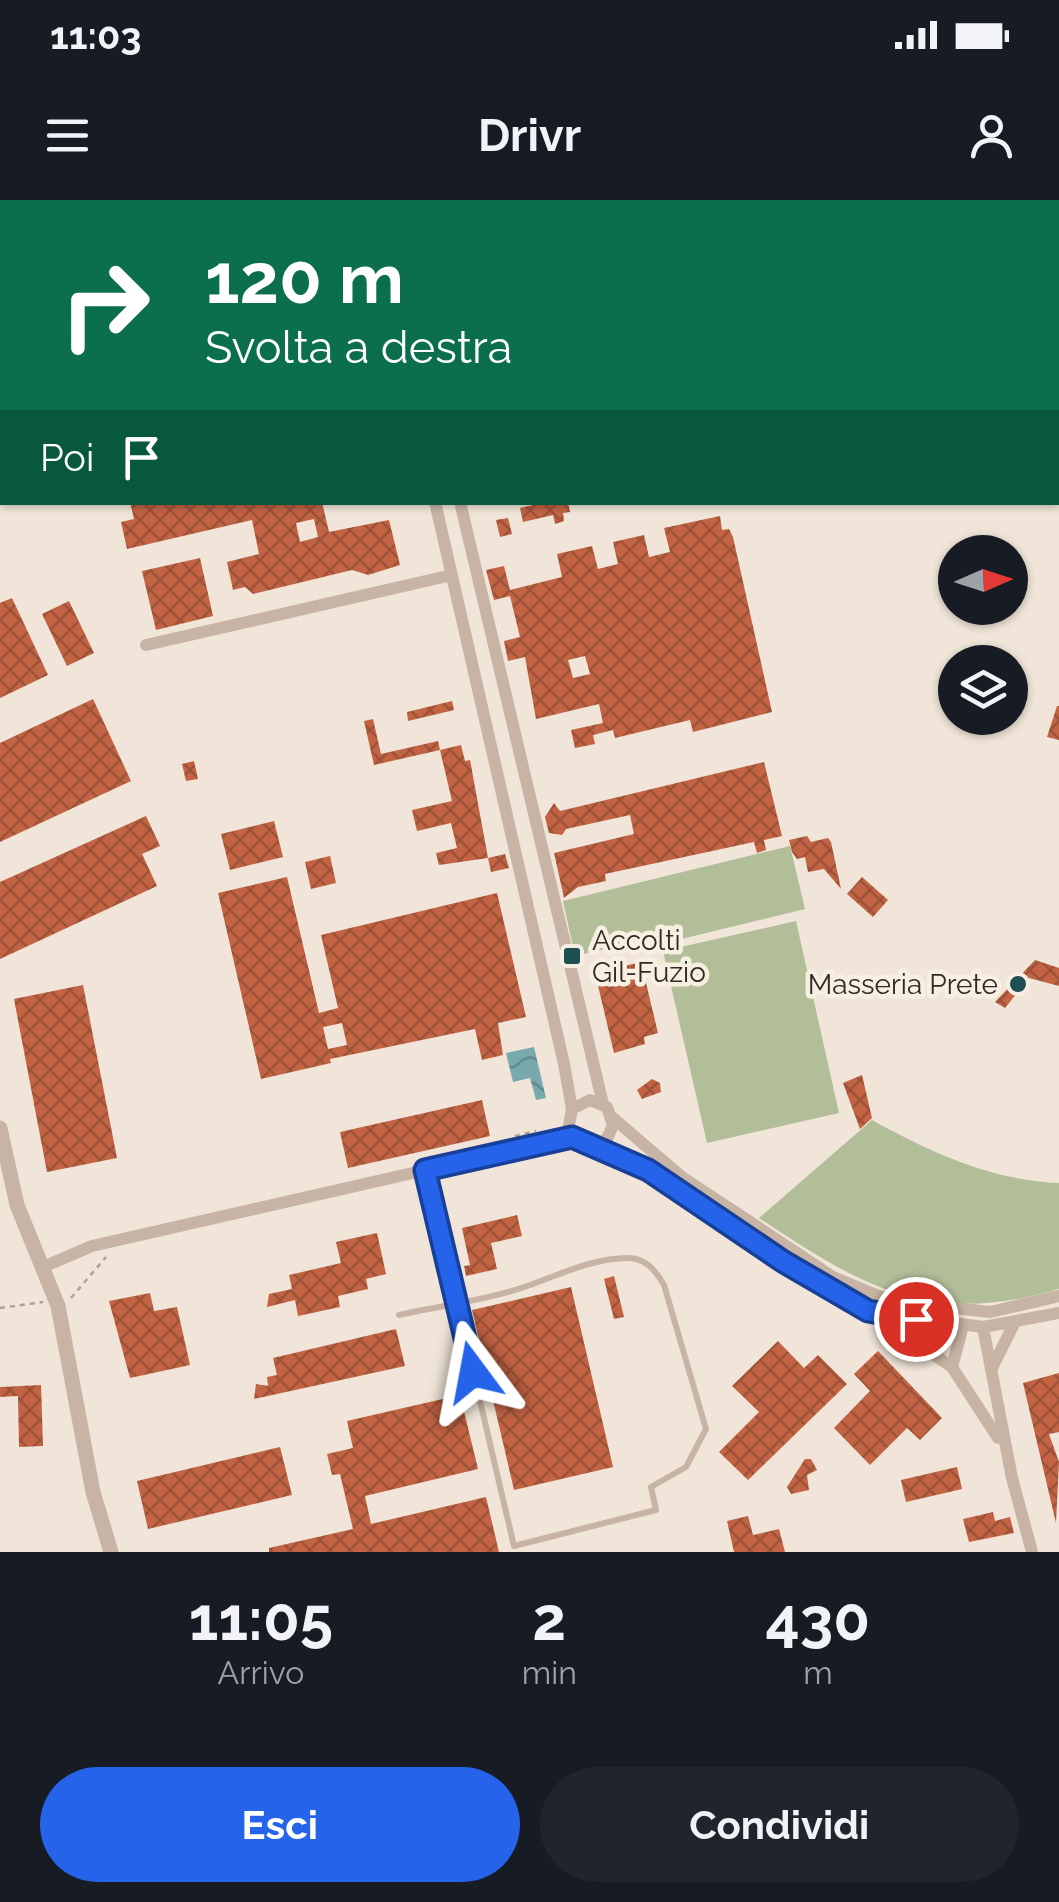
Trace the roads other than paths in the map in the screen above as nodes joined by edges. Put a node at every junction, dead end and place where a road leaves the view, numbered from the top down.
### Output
1 (436, 505) edge
2 (461, 505) edge
3 (452, 574) junction
4 (146, 646) dead end
5 (602, 1104) junction
6 (572, 1109) junction
7 (613, 1118) junction
8 (0, 1128) edge
9 (572, 1137) junction
10 (594, 1146) junction
11 (425, 1170) junction
12 (43, 1267) junction
13 (1059, 1296) edge
14 (456, 1302) junction
15 (868, 1311) junction
16 (1059, 1313) edge
17 (399, 1315) dead end
18 (1014, 1324) junction
19 (962, 1326) junction
20 (983, 1327) junction
21 (952, 1366) junction
22 (992, 1373) junction
23 (1012, 1478) junction
24 (111, 1552) edge
25 (1032, 1552) edge

1 - 3 street
2 - 5 street
3 - 4 street
3 - 6 street
5 - 6 street
5 - 7 street
6 - 9 street
7 - 10 street
7 - 13 street
8 - 12 street
9 - 10 street
9 - 11 street
10 - 15 street
11 - 12 street
11 - 14 lane
12 - 24 street
14 - 14 lane
14 - 17 lane
15 - 19 street
15 - 21 street
16 - 18 street
18 - 20 street
18 - 22 street
19 - 20 street
19 - 21 street
20 - 22 street
21 - 23 street
22 - 23 street
23 - 25 street

